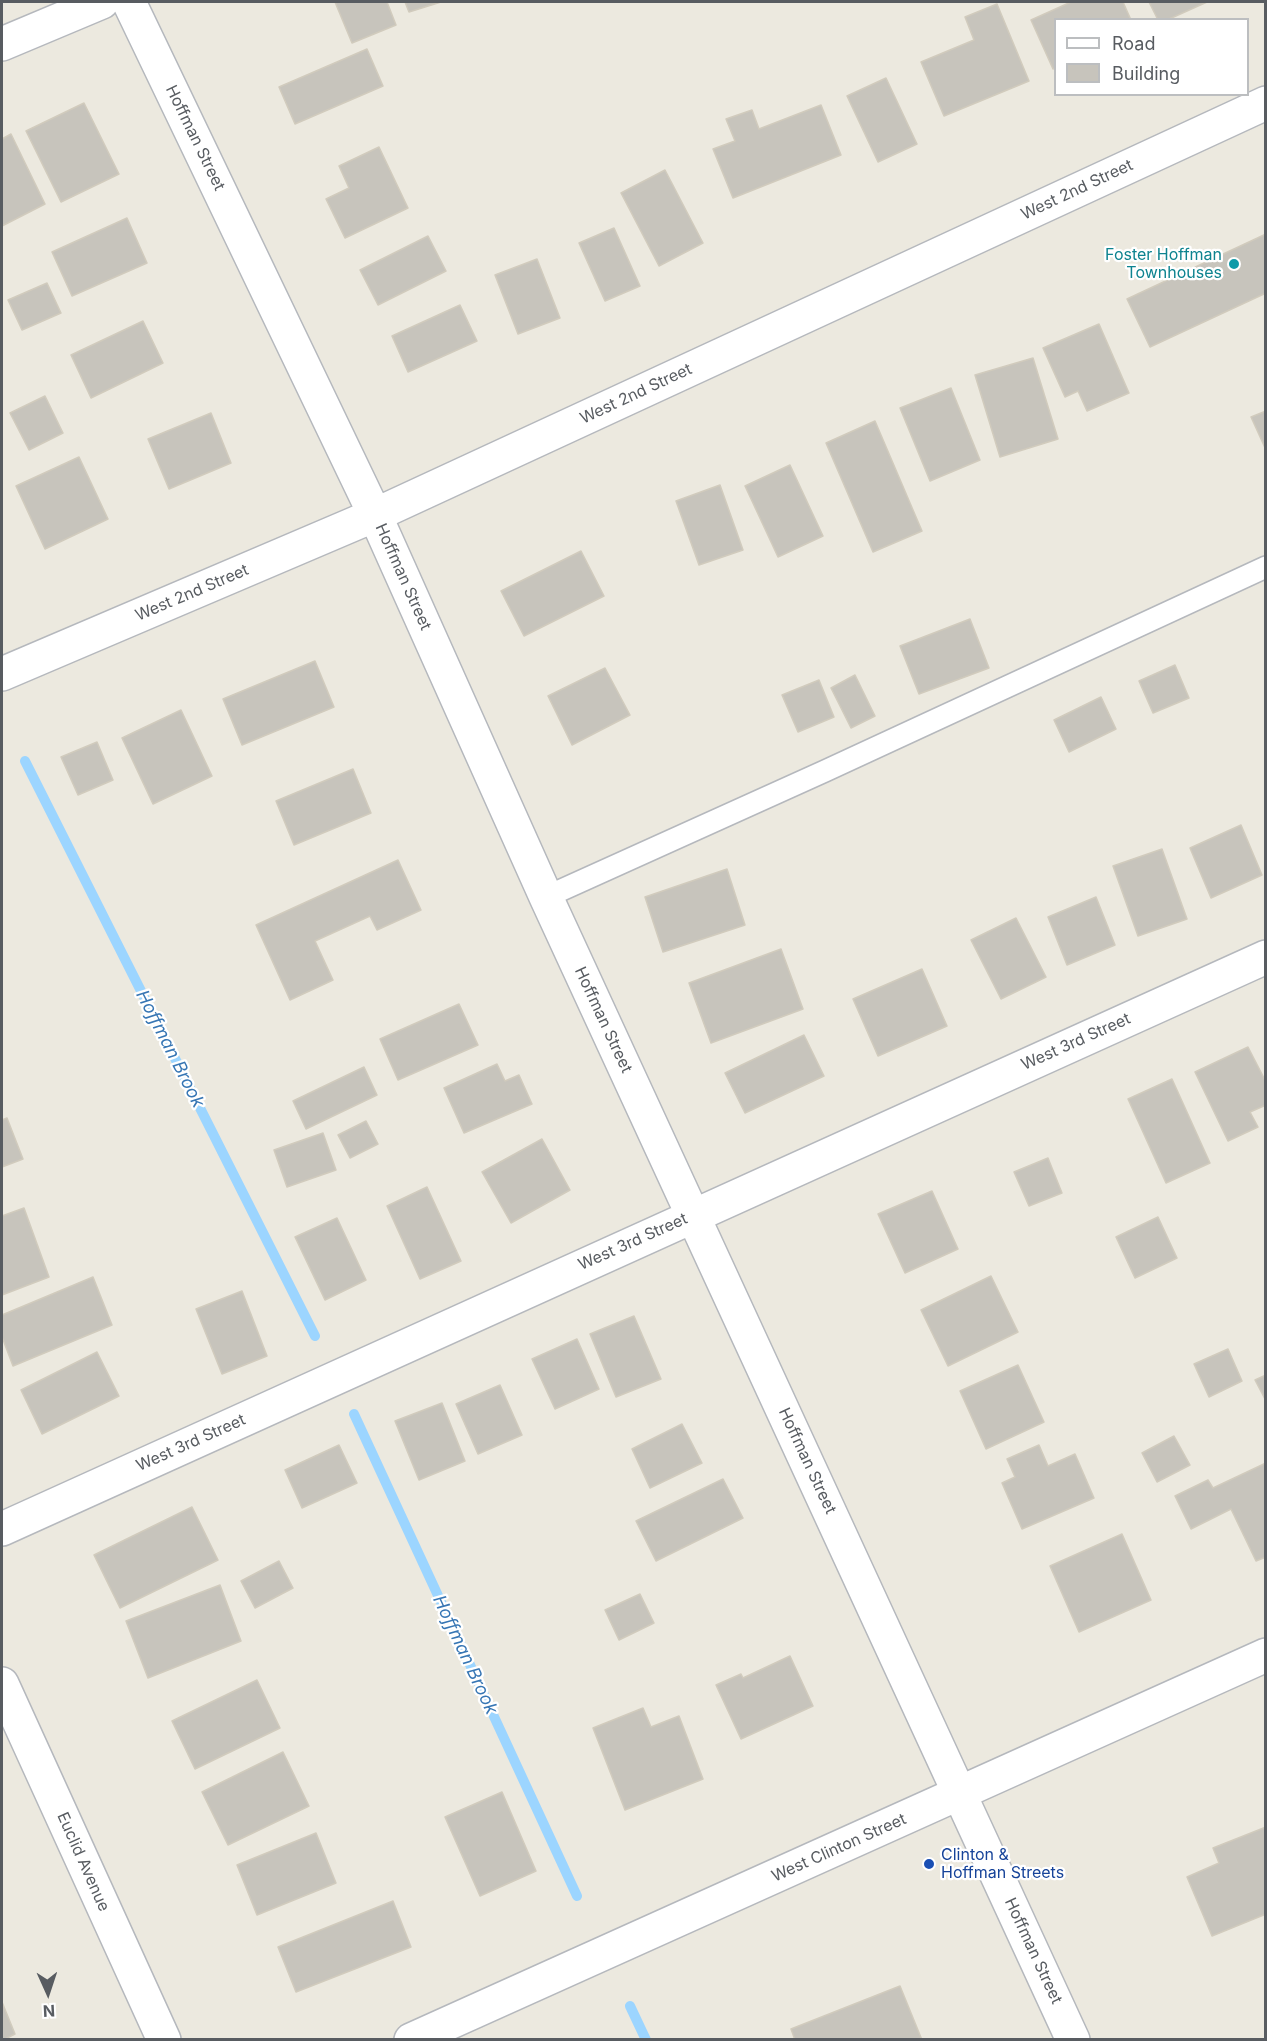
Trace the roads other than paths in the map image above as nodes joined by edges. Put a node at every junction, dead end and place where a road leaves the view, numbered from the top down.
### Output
1 (102, 2) edge
2 (129, 2) edge
3 (2, 44) edge
4 (1266, 103) edge
5 (375, 515) junction
6 (1266, 567) edge
7 (2, 675) edge
8 (546, 897) junction
9 (1266, 957) edge
10 (693, 1215) junction
11 (2, 1528) edge
12 (1266, 1656) edge
13 (2, 1684) edge
14 (960, 1793) junction
15 (164, 2040) edge
16 (411, 2040) edge
17 (1073, 2040) edge

1 - 3 street
2 - 5 street, Hoffman Street
4 - 5 street, West 2nd Street
5 - 7 street, West 2nd Street
5 - 8 street, Hoffman Street
6 - 8 lane
8 - 10 street, Hoffman Street
9 - 10 street, West 3rd Street
10 - 11 street, West 3rd Street
10 - 14 street, Hoffman Street
12 - 14 street, West Clinton Street
13 - 15 street, Euclid Avenue
14 - 16 street, West Clinton Street
14 - 17 street, Hoffman Street

